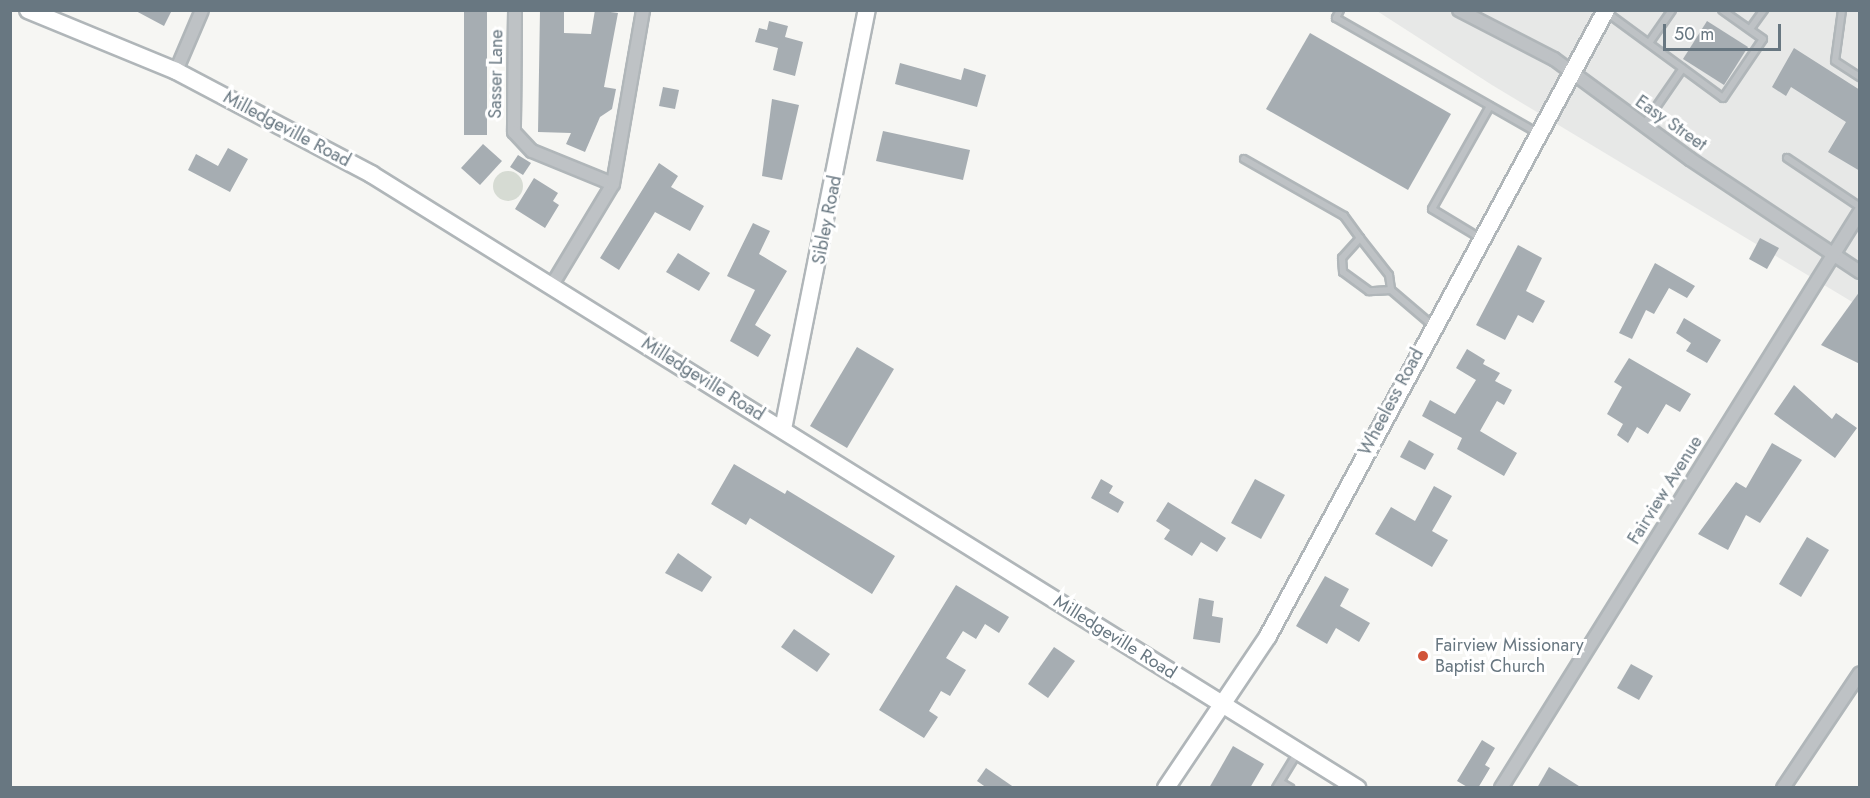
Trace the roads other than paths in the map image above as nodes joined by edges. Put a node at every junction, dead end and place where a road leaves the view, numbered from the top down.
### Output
1 (28, 10) edge
2 (202, 10) edge
3 (515, 10) edge
4 (644, 10) edge
5 (867, 10) edge
6 (1340, 10) edge
7 (1459, 10) edge
8 (1671, 10) edge
9 (1764, 10) edge
10 (1842, 10) edge
11 (1606, 11) edge
12 (1726, 12) edge
13 (1750, 29) junction
14 (1649, 43) junction
15 (1683, 68) junction
16 (176, 71) junction
17 (1571, 73) junction
18 (1860, 77) edge
19 (1490, 106) junction
20 (1643, 126) junction
21 (1538, 133) junction
22 (1787, 158) dead end
23 (1244, 159) dead end
24 (614, 184) junction
25 (1860, 207) edge
26 (1860, 212) edge
27 (1360, 238) junction
28 (1480, 238) junction
29 (1833, 254) junction
30 (1860, 272) edge
31 (552, 285) junction
32 (1392, 290) junction
33 (1432, 325) junction
34 (783, 429) junction
35 (1860, 673) edge
36 (1222, 705) junction
37 (1298, 752) junction
38 (1278, 785) edge
39 (1166, 788) edge
40 (1290, 788) edge
41 (1357, 788) edge
42 (1501, 788) edge
43 (1783, 788) edge

1 - 16 street, Milledgeville Road
2 - 16 street
3 - 24 street, Sasser Lane
4 - 24 street
5 - 34 street, Sibley Road
6 - 19 lane
7 - 17 street, Easy Street
8 - 14 lane
9 - 13 lane
10 - 18 lane
11 - 14 lane
11 - 17 street, Wheeless Road
12 - 13 lane
13 - 15 lane
14 - 15 lane
15 - 20 lane
16 - 31 street, Milledgeville Road
17 - 20 street, Easy Street
17 - 21 street, Wheeless Road
19 - 21 lane
19 - 28 lane
20 - 29 street, Easy Street
21 - 28 street, Wheeless Road
22 - 25 lane
23 - 27 lane
24 - 31 street
26 - 29 street, Fairview Avenue
27 - 32 lane
27 - 32 lane
28 - 33 street, Wheeless Road
29 - 30 street, Easy Street
29 - 42 street, Fairview Avenue
31 - 34 street, Milledgeville Road
32 - 33 lane
33 - 36 street, Wheeless Road
34 - 36 street, Milledgeville Road
35 - 43 street
36 - 37 street, Milledgeville Road
36 - 39 street, Wheeless Road
37 - 38 lane
37 - 41 street, Milledgeville Road
38 - 40 lane

